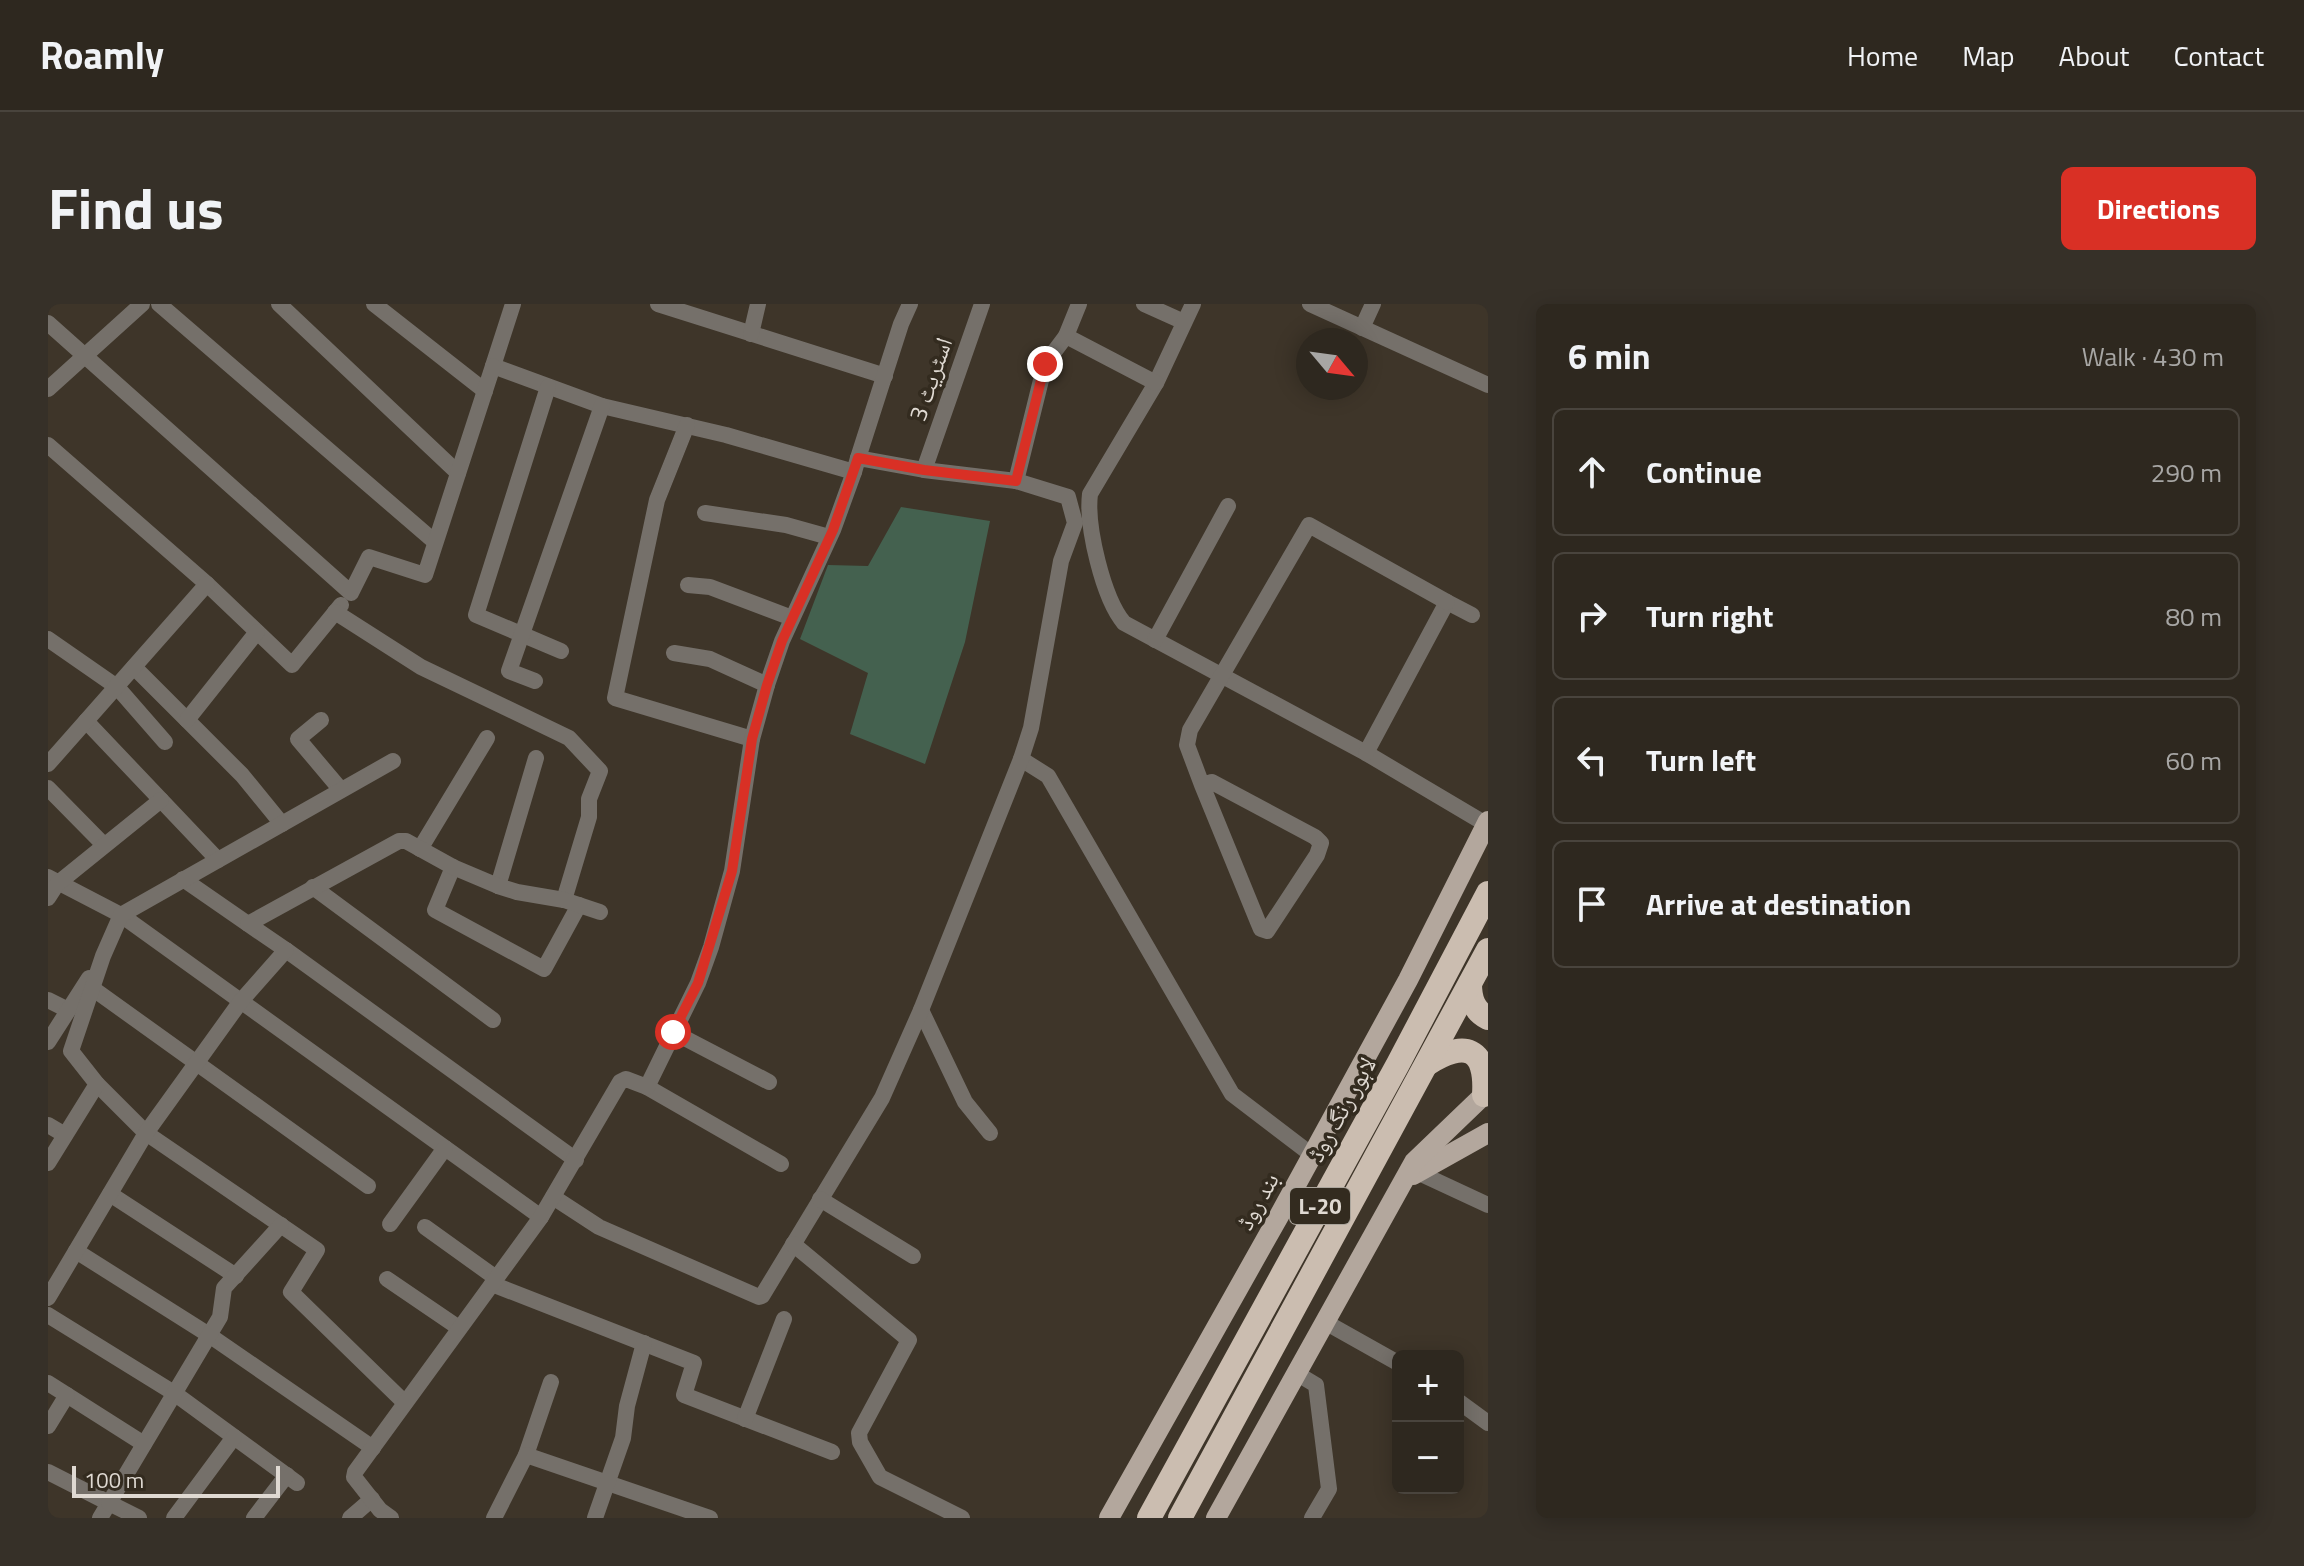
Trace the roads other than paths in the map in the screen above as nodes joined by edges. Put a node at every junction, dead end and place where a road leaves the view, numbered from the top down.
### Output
1 (159, 304) edge
2 (279, 304) edge
3 (374, 304) edge
4 (513, 304) edge
5 (658, 304) edge
6 (758, 304) edge
7 (910, 304) edge
8 (982, 304) edge
9 (1079, 304) edge
10 (1144, 304) edge
11 (1193, 304) edge
12 (1310, 304) edge
13 (1373, 304) edge
14 (135, 306) edge
15 (1184, 322) junction
16 (48, 323) edge
17 (1362, 328) joint
18 (1368, 331) edge
19 (751, 334) junction
20 (1066, 336) junction
21 (85, 356) junction
22 (493, 366) junction
23 (885, 376) junction
24 (1156, 383) junction
25 (1488, 385) edge
26 (548, 387) junction
27 (48, 389) edge
28 (485, 391) junction
29 (602, 406) junction
30 (687, 425) junction
31 (48, 445) edge
32 (856, 465) junction
33 (924, 470) junction
34 (458, 473) junction
35 (1016, 481) junction
36 (1228, 506) dead end
37 (705, 513) dead end
38 (829, 537) junction
39 (435, 542) junction
40 (207, 584) junction
41 (688, 585) dead end
42 (351, 593) junction
43 (1447, 602) junction
44 (335, 612) junction
45 (1472, 615) dead end
46 (792, 618) junction
47 (257, 632) junction
48 (522, 635) junction
49 (48, 639) edge
50 (1155, 640) junction
51 (561, 651) dead end
52 (674, 653) dead end
53 (134, 667) junction
54 (1221, 675) junction
55 (535, 681) dead end
56 (767, 685) junction
57 (117, 687) junction
58 (187, 720) junction
59 (321, 720) dead end
60 (86, 721) junction
61 (487, 738) dead end
62 (752, 739) junction
63 (165, 742) dead end
64 (1366, 753) junction
65 (536, 758) dead end
66 (1021, 759) junction
67 (393, 761) dead end
68 (48, 764) edge
69 (1202, 785) junction
70 (48, 788) edge
71 (341, 790) junction
72 (161, 800) junction
73 (1487, 822) edge
74 (282, 824) junction
75 (104, 845) junction
76 (420, 849) junction
77 (218, 860) junction
78 (453, 867) junction
79 (183, 879) junction
80 (51, 886) edge
81 (498, 886) junction
82 (313, 887) junction
83 (1488, 893) edge
84 (572, 903) junction
85 (600, 912) dead end
86 (121, 915) junction
87 (248, 924) junction
88 (286, 950) junction
89 (1488, 950) edge
90 (103, 956) junction
91 (1470, 984) junction
92 (92, 988) junction
93 (48, 1000) edge
94 (241, 1001) junction
95 (68, 1010) junction
96 (921, 1010) junction
97 (1488, 1018) edge
98 (493, 1020) dead end
99 (673, 1032) junction
100 (48, 1042) edge
101 (198, 1062) junction
102 (1427, 1064) junction
103 (769, 1082) dead end
104 (97, 1084) junction
105 (647, 1087) junction
106 (1486, 1093) edge
107 (48, 1125) edge
108 (146, 1133) junction
109 (990, 1133) dead end
110 (1488, 1133) edge
111 (65, 1135) junction
112 (445, 1148) junction
113 (1312, 1155) junction
114 (576, 1160) junction
115 (48, 1163) edge
116 (781, 1164) dead end
117 (1417, 1172) junction
118 (1400, 1185) junction
119 (368, 1186) dead end
120 (110, 1194) junction
121 (553, 1197) junction
122 (820, 1199) junction
123 (1488, 1205) edge
124 (541, 1217) junction
125 (390, 1224) dead end
126 (281, 1225) junction
127 (425, 1227) dead end
128 (793, 1244) junction
129 (76, 1251) junction
130 (913, 1256) dead end
131 (236, 1276) junction
132 (387, 1279) dead end
133 (494, 1281) junction
134 (48, 1298) edge
135 (48, 1315) edge
136 (784, 1319) dead end
137 (1325, 1322) junction
138 (459, 1328) junction
139 (209, 1335) junction
140 (644, 1343) junction
141 (1392, 1360) edge
142 (1296, 1373) junction
143 (551, 1382) dead end
144 (48, 1383) edge
145 (174, 1393) junction
146 (67, 1395) junction
147 (405, 1403) junction
148 (1464, 1405) edge
149 (745, 1419) junction
150 (1488, 1423) edge
151 (48, 1426) edge
152 (234, 1437) junction
153 (144, 1444) junction
154 (373, 1448) junction
155 (832, 1452) dead end
156 (526, 1455) junction
157 (48, 1473) edge
158 (606, 1482) junction
159 (372, 1499) junction
160 (109, 1503) junction
161 (100, 1518) edge
162 (139, 1518) edge
163 (174, 1518) edge
164 (254, 1518) edge
165 (350, 1518) edge
166 (391, 1518) edge
167 (494, 1518) edge
168 (595, 1518) edge
169 (710, 1518) edge
170 (962, 1518) edge
171 (1109, 1518) edge
172 (1149, 1518) edge
173 (1180, 1518) edge
174 (1216, 1518) edge
175 (1312, 1518) edge

1 - 39 street
2 - 34 street
3 - 28 street
4 - 22 street
5 - 19 street
6 - 19 street
7 - 23 street
8 - 33 street, اسٹریٹ 3
9 - 20 street
10 - 15 street
11 - 15 street
12 - 17 street
13 - 17 street
14 - 21 street
15 - 24 street
16 - 21 street
18 - 25 street
19 - 23 street
20 - 24 street
20 - 35 street
21 - 27 street
21 - 42 street
22 - 26 street
22 - 28 street
23 - 32 street
24 - 50 street
26 - 29 street
26 - 48 street
28 - 34 street
29 - 30 street
29 - 48 street
30 - 32 street
30 - 62 street
31 - 40 street
32 - 33 street
32 - 38 street
33 - 35 street
34 - 39 street
35 - 66 street
36 - 50 street
37 - 38 street
38 - 46 street
39 - 42 street
40 - 47 street
40 - 53 street
41 - 46 street
42 - 44 street
43 - 45 street
43 - 54 street
43 - 64 street
44 - 47 street
44 - 84 street
46 - 56 street
47 - 58 street
48 - 51 street
48 - 55 street
49 - 57 street
50 - 54 street
52 - 56 street
53 - 57 street
53 - 58 street
54 - 64 street
54 - 69 street
56 - 62 street
57 - 60 street
57 - 63 street
58 - 74 street
59 - 71 street
60 - 68 street
60 - 72 street
61 - 76 street
62 - 99 street
64 - 73 street
65 - 81 street
66 - 96 street
66 - 113 street
67 - 71 street
69 - 69 street
70 - 75 street
71 - 74 street
72 - 75 street
72 - 77 street
73 - 113 main road, بند روڈ
74 - 77 street
75 - 80 street
76 - 78 street
76 - 82 street
77 - 79 street
78 - 81 street
78 - 84 street
79 - 86 street
79 - 87 street
80 - 86 street
81 - 84 street
82 - 87 street
82 - 98 street
83 - 172 highway, لاہور رنگ روڈ / L-20
84 - 85 street
86 - 90 street
86 - 94 street
87 - 88 street
88 - 94 street
88 - 114 street
89 - 91 highway, L-20
90 - 92 street
90 - 95 street
91 - 97 highway
91 - 102 highway, L-20
92 - 101 street
92 - 104 street
93 - 95 street
94 - 101 street
94 - 112 street
95 - 100 street
96 - 109 street
96 - 122 street
99 - 103 street
99 - 105 street
101 - 108 street
101 - 119 street
102 - 106 highway
102 - 173 highway, L-20
104 - 108 street
104 - 111 street
105 - 114 street
105 - 116 street
106 - 118 main road
107 - 111 street
108 - 120 street
108 - 126 street
110 - 117 main road
111 - 115 street
112 - 124 street
112 - 125 street
113 - 171 main road, بند روڈ
114 - 121 street
117 - 118 main road
117 - 123 street
118 - 137 main road
120 - 129 street
120 - 131 street
121 - 124 street
121 - 128 street
122 - 128 street
122 - 130 street
124 - 133 street
126 - 131 street
126 - 147 street
127 - 133 street
128 - 170 street
129 - 134 street
129 - 139 street
131 - 139 street
132 - 138 street
133 - 138 street
133 - 140 street
135 - 145 street
136 - 149 street
137 - 141 street
137 - 142 main road
138 - 147 street
139 - 145 street
139 - 154 street
140 - 149 street
140 - 158 street
142 - 174 main road
142 - 175 street
143 - 156 street
144 - 146 street
145 - 152 street
145 - 153 street
146 - 151 street
146 - 153 street
147 - 154 street
148 - 150 street
149 - 155 street
152 - 163 street
152 - 164 street
153 - 160 street
154 - 159 street
156 - 158 street
156 - 167 street
157 - 160 street
158 - 168 street
158 - 169 street
159 - 165 street
159 - 166 street
160 - 161 street
160 - 162 street

